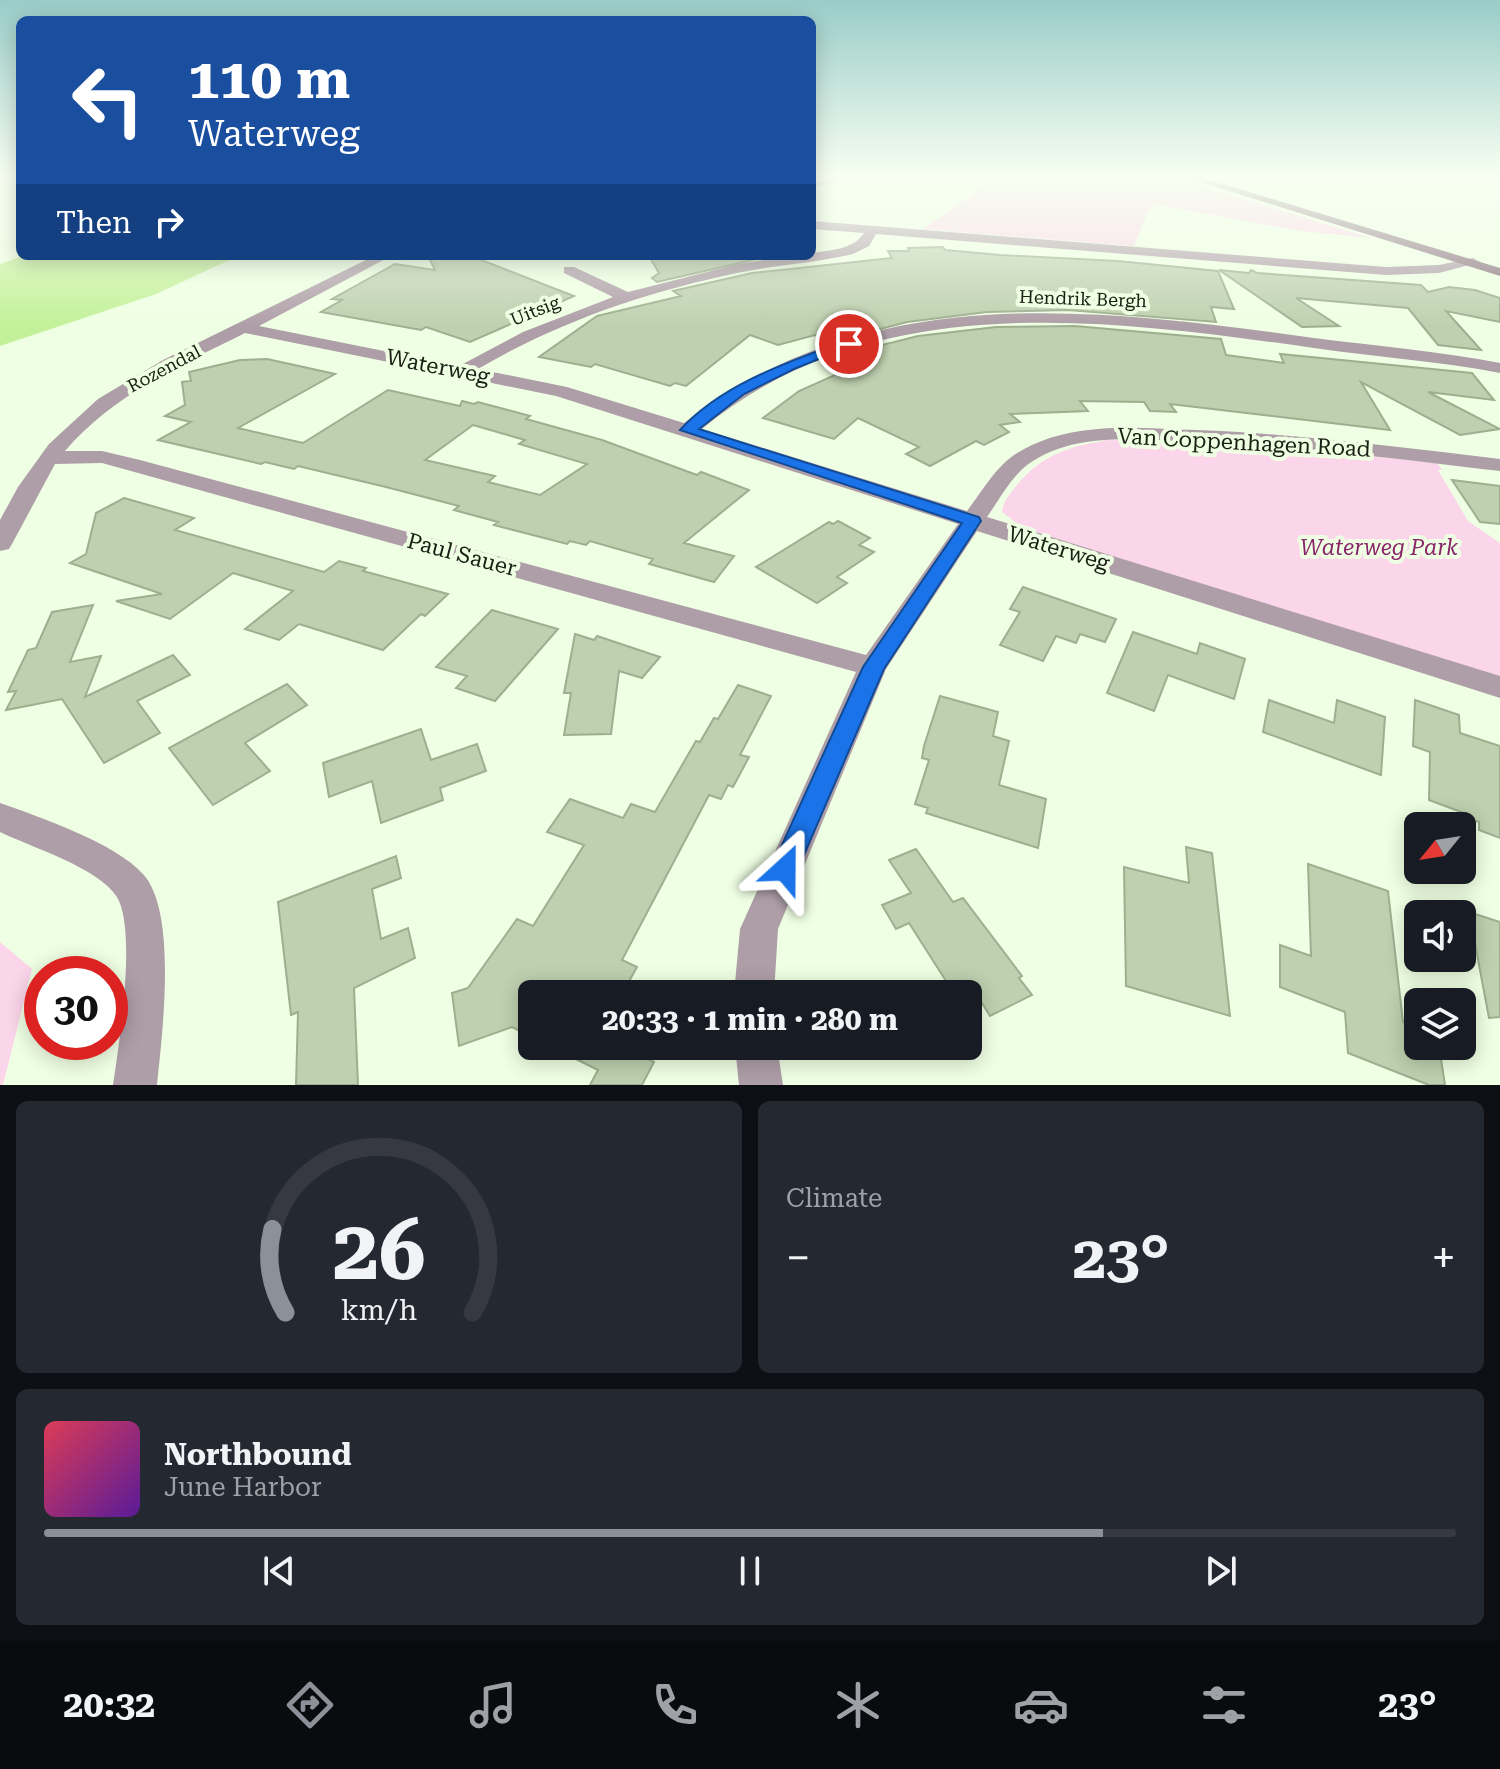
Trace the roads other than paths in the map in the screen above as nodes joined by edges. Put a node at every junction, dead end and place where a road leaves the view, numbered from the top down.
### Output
1 (820, 226) edge
2 (1352, 226) edge
3 (872, 230) junction
4 (816, 256) edge
5 (376, 260) edge
6 (791, 260) edge
7 (1473, 262) junction
8 (569, 270) dead end
9 (1500, 272) edge
10 (626, 297) junction
11 (244, 328) junction
12 (1500, 368) edge
13 (464, 370) junction
14 (688, 430) junction
15 (48, 458) junction
16 (1500, 465) edge
17 (972, 521) junction
18 (0, 544) edge
19 (873, 667) junction
20 (1500, 687) edge
21 (0, 817) edge
22 (755, 980) edge
23 (758, 1060) edge
24 (135, 1085) edge
25 (761, 1085) edge

1 - 3 street
2 - 7 street
3 - 4 street, Uitsig
3 - 7 street
5 - 11 street, Rozendal
6 - 10 street, Uitsig
7 - 9 street
8 - 10 street, Uitsig
10 - 13 street, Uitsig
11 - 13 street, Waterweg
11 - 15 street, Rozendal
12 - 14 street, Hendrik Bergh
13 - 14 street, Waterweg
14 - 17 street, Waterweg
15 - 18 street, Rozendal
15 - 19 street, Paul Sauer
16 - 17 street, Van Coppenhagen Road
17 - 19 street, Van Coppenhagen Road
17 - 20 street, Waterweg
19 - 22 street, Van Coppenhagen Road
21 - 24 street
23 - 25 street

